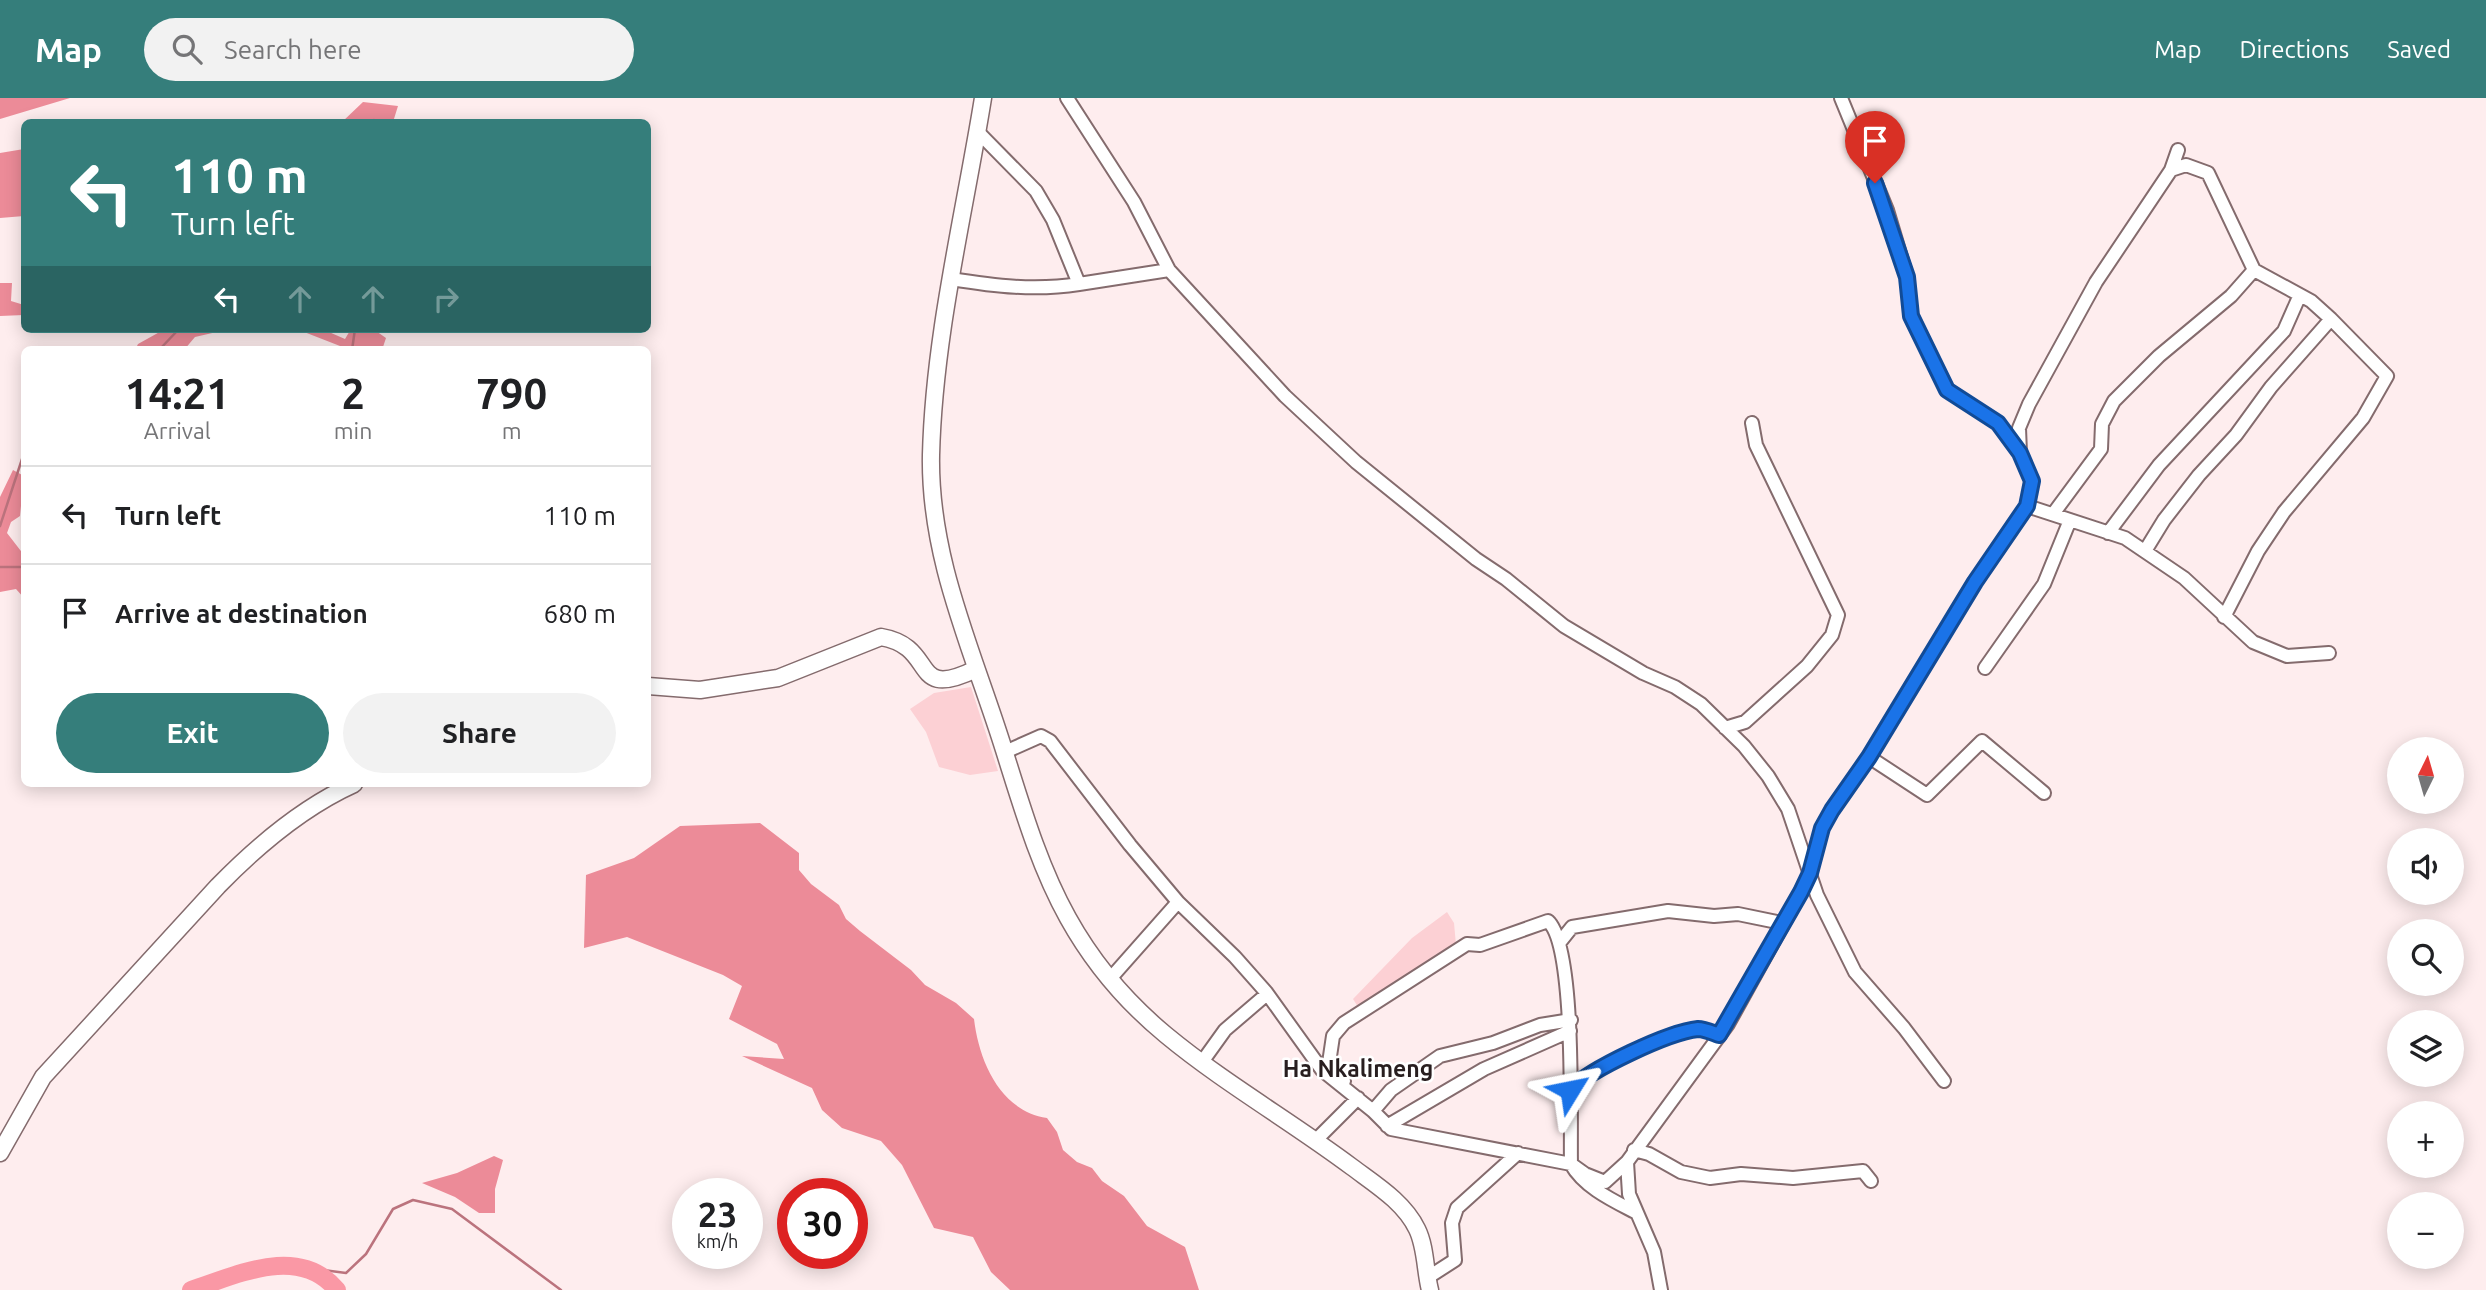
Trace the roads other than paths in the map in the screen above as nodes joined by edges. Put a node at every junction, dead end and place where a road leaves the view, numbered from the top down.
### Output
1 (983, 98) edge
2 (1067, 98) edge
3 (1841, 98) edge
4 (978, 132) junction
5 (2178, 150) dead end
6 (2171, 170) junction
7 (1169, 270) junction
8 (2254, 270) junction
9 (951, 279) junction
10 (1079, 284) junction
11 (2299, 297) junction
12 (2331, 319) junction
13 (1752, 423) dead end
14 (2020, 453) junction
15 (2027, 506) junction
16 (2053, 514) junction
17 (2070, 520) junction
18 (2108, 533) junction
19 (2145, 551) junction
20 (2224, 617) junction
21 (2329, 653) dead end
22 (1984, 668) dead end
23 (976, 669) junction
24 (651, 687) edge
25 (1725, 728) junction
26 (1005, 752) junction
27 (1869, 757) junction
28 (349, 787) edge
29 (2043, 793) dead end
30 (1810, 873) junction
31 (1178, 902) junction
32 (1782, 923) junction
33 (1560, 942) junction
34 (1109, 980) junction
35 (1267, 994) junction
36 (1570, 1026) junction
37 (1719, 1035) junction
38 (1202, 1062) junction
39 (1944, 1082) dead end
40 (1570, 1090) junction
41 (1356, 1097) junction
42 (1373, 1111) junction
43 (1387, 1126) junction
44 (1316, 1140) junction
45 (0, 1153) edge
46 (1518, 1153) junction
47 (1631, 1156) junction
48 (1572, 1164) junction
49 (1871, 1181) dead end
50 (1635, 1212) junction
51 (1429, 1284) edge
52 (1661, 1290) edge

1 - 4 main road
2 - 7 street
3 - 14 street
4 - 9 main road
4 - 10 street
5 - 6 street
6 - 8 street
6 - 14 street
7 - 10 street
7 - 25 street
8 - 11 street
8 - 16 street
9 - 10 street
9 - 23 main road
11 - 12 street
11 - 18 street
12 - 19 street
12 - 20 street
13 - 25 street
14 - 15 street
15 - 16 street
15 - 27 street
16 - 17 street
17 - 18 street
17 - 22 street
18 - 19 street
19 - 20 street
20 - 21 street
23 - 24 main road
23 - 26 main road
25 - 30 street
26 - 31 street
26 - 34 main road
27 - 29 street
27 - 30 street
28 - 45 main road
30 - 32 street
30 - 39 street
31 - 34 street
31 - 35 street
32 - 33 street
32 - 37 street
33 - 36 street
33 - 41 street
34 - 38 main road
35 - 38 street
35 - 41 street
36 - 40 street
36 - 42 street
36 - 43 street
37 - 40 street
37 - 47 street
38 - 44 main road
40 - 48 street
41 - 42 street
41 - 44 street
42 - 43 street
43 - 46 street
44 - 51 main road
46 - 48 street
46 - 51 street
47 - 48 street
47 - 49 street
47 - 50 street
48 - 50 street
50 - 52 street

